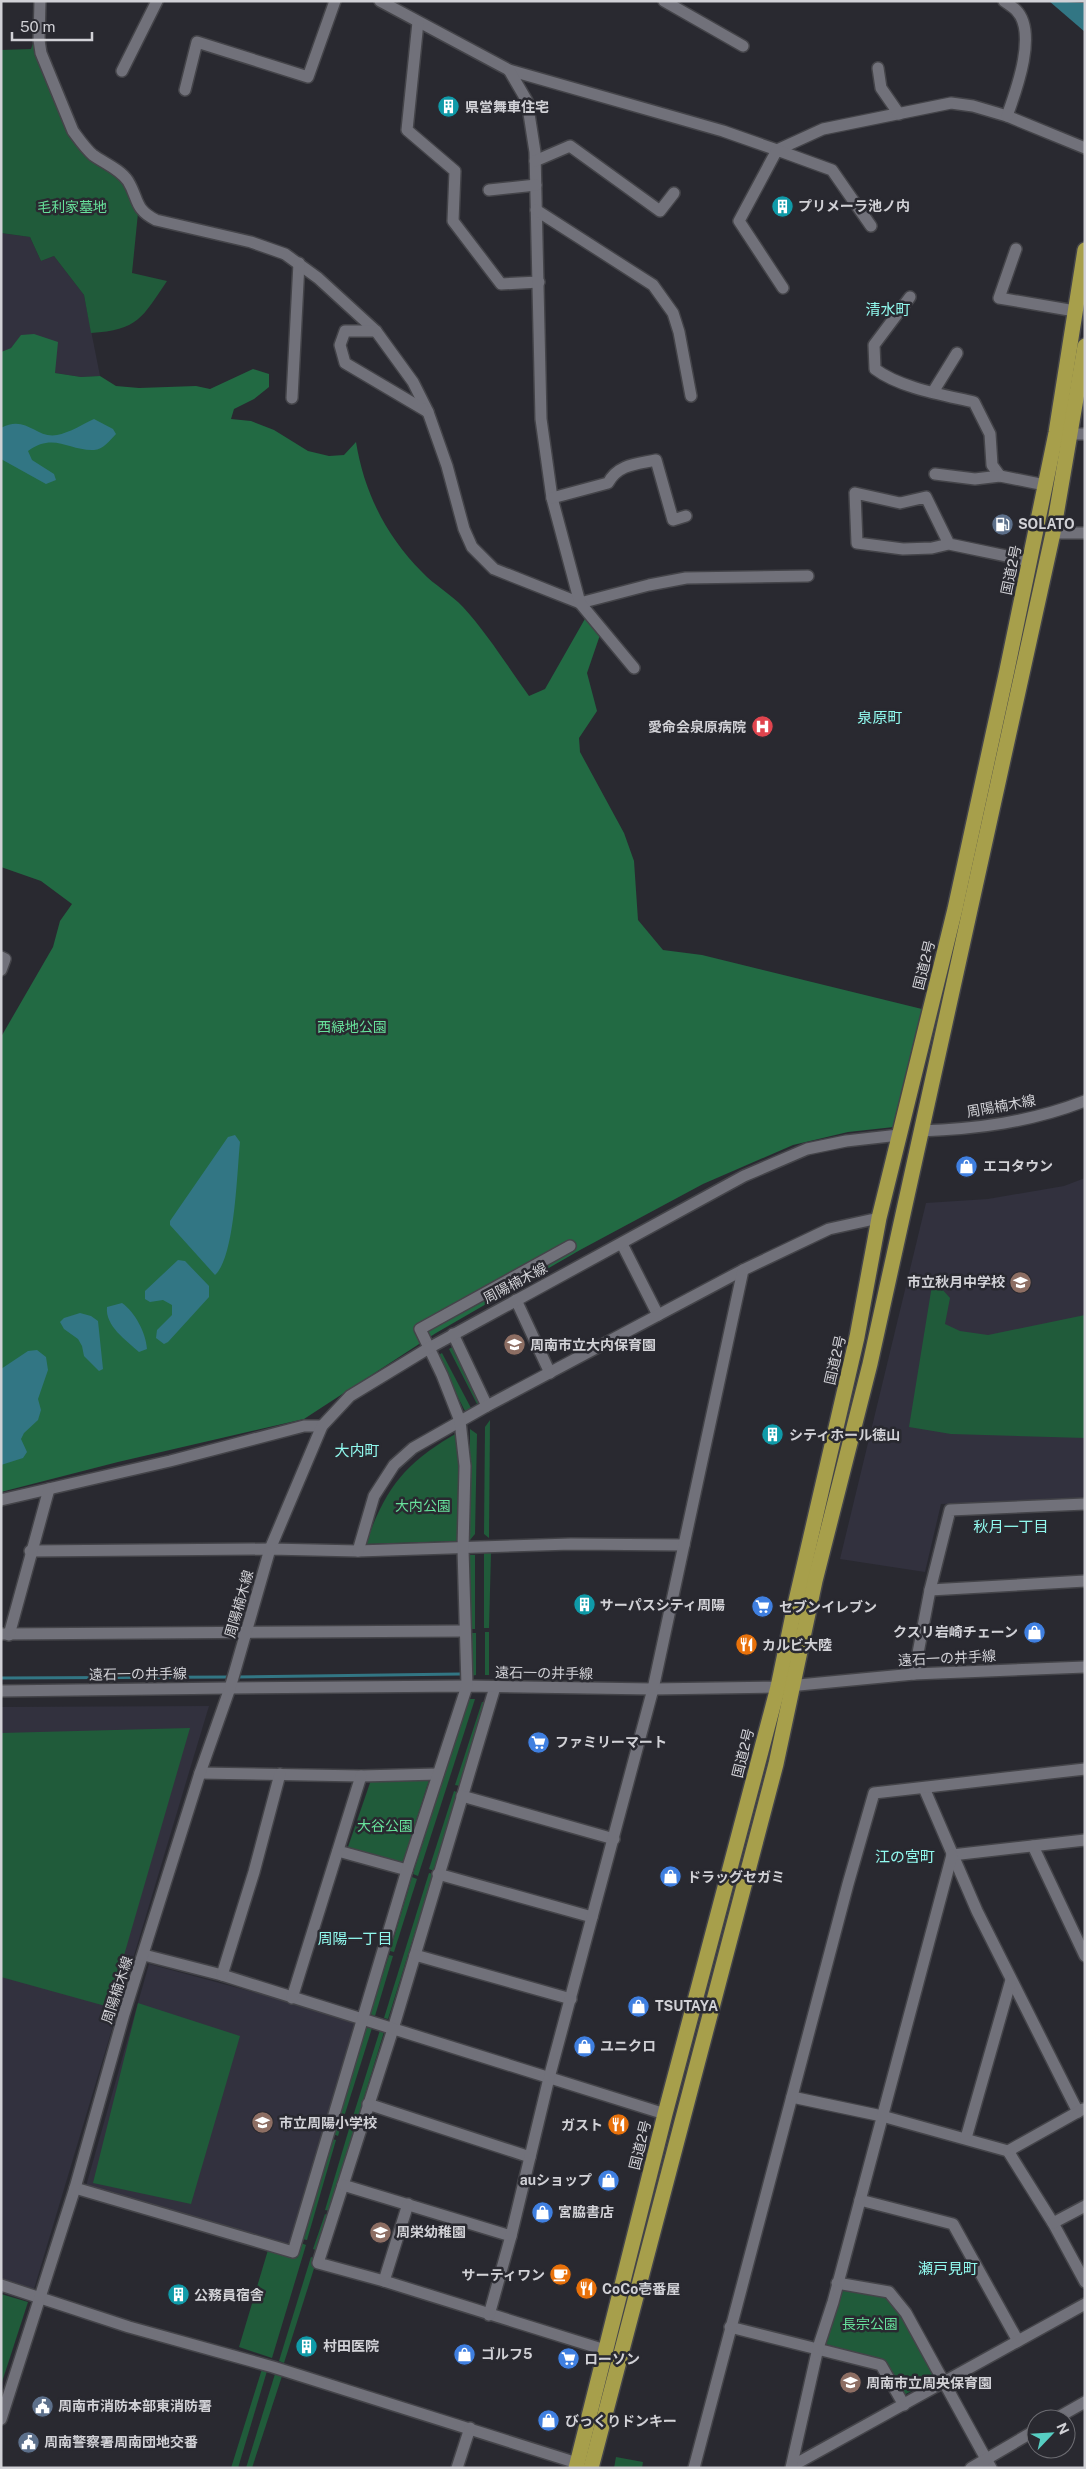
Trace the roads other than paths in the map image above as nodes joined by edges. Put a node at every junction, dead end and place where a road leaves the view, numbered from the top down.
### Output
1 (40, 1) edge
2 (157, 1) edge
3 (335, 1) edge
4 (380, 1) edge
5 (664, 1) edge
6 (1004, 1) edge
7 (418, 22) junction
8 (743, 46) dead end
9 (878, 68) dead end
10 (509, 70) junction
11 (122, 71) dead end
12 (185, 90) dead end
13 (899, 114) junction
14 (1007, 116) junction
15 (1085, 148) edge
16 (777, 150) junction
17 (535, 161) junction
18 (536, 185) junction
19 (489, 190) dead end
20 (674, 193) dead end
21 (536, 210) junction
22 (871, 226) dead end
23 (1016, 249) dead end
24 (1085, 250) edge
25 (299, 263) junction
26 (539, 282) junction
27 (783, 288) dead end
28 (910, 297) dead end
29 (1075, 311) junction
30 (376, 331) junction
31 (1085, 346) edge
32 (957, 353) dead end
33 (933, 392) junction
34 (691, 396) dead end
35 (292, 398) dead end
36 (428, 412) junction
37 (1070, 434) edge
38 (934, 474) dead end
39 (1000, 476) junction
40 (1045, 485) junction
41 (552, 498) junction
42 (686, 516) dead end
43 (1053, 533) junction
44 (1085, 533) edge
45 (949, 544) junction
46 (1030, 561) junction
47 (808, 576) dead end
48 (580, 603) junction
49 (634, 668) dead end
50 (1, 957) edge
51 (1, 970) edge
52 (1085, 1101) edge
53 (920, 1130) junction
54 (899, 1135) junction
55 (879, 1218) junction
56 (622, 1244) junction
57 (570, 1246) dead end
58 (743, 1270) junction
59 (516, 1300) junction
60 (658, 1315) junction
61 (453, 1334) junction
62 (429, 1348) junction
63 (550, 1373) junction
64 (486, 1406) junction
65 (460, 1421) junction
66 (322, 1426) junction
67 (49, 1489) junction
68 (1, 1500) edge
69 (1085, 1504) edge
70 (684, 1545) junction
71 (270, 1549) junction
72 (463, 1549) junction
73 (30, 1551) junction
74 (358, 1551) junction
75 (1085, 1581) edge
76 (930, 1590) junction
77 (465, 1631) junction
78 (246, 1633) junction
79 (5, 1634) edge
80 (1085, 1667) edge
81 (914, 1674) junction
82 (794, 1685) junction
83 (230, 1686) junction
84 (467, 1686) junction
85 (495, 1687) junction
86 (778, 1687) junction
87 (653, 1689) junction
88 (1, 1691) edge
89 (1085, 1769) edge
90 (200, 1773) junction
91 (280, 1774) junction
92 (438, 1774) junction
93 (361, 1776) junction
94 (924, 1788) junction
95 (462, 1796) junction
96 (614, 1839) junction
97 (1085, 1840) edge
98 (1033, 1846) junction
99 (338, 1851) junction
100 (952, 1854) junction
101 (407, 1870) junction
102 (438, 1874) junction
103 (592, 1917) junction
104 (415, 1954) junction
105 (144, 1955) junction
106 (1085, 1956) edge
107 (222, 1975) junction
108 (1011, 1980) junction
109 (292, 1998) junction
110 (571, 1999) junction
111 (363, 2020) junction
112 (393, 2029) junction
113 (549, 2078) junction
114 (792, 2097) junction
115 (368, 2104) junction
116 (1081, 2110) edge
117 (665, 2114) junction
118 (882, 2116) junction
119 (966, 2138) junction
120 (1008, 2151) junction
121 (530, 2157) junction
122 (344, 2185) junction
123 (75, 2188) junction
124 (860, 2200) junction
125 (408, 2204) junction
126 (1085, 2206) edge
127 (1054, 2223) junction
128 (511, 2236) junction
129 (384, 2281) junction
130 (1085, 2282) edge
131 (837, 2283) junction
132 (1, 2285) edge
133 (38, 2298) junction
134 (1085, 2304) edge
135 (489, 2315) junction
136 (730, 2327) junction
137 (1018, 2342) junction
138 (818, 2348) junction
139 (605, 2350) junction
140 (943, 2381) junction
141 (1085, 2402) edge
142 (904, 2405) junction
143 (1073, 2409) edge
144 (1, 2419) edge
145 (470, 2428) junction
146 (1026, 2437) edge
147 (988, 2463) edge
148 (581, 2466) edge
149 (792, 2467) edge
150 (458, 2468) edge
151 (694, 2468) edge
152 (971, 2468) edge

1 - 25 street
2 - 11 street
3 - 12 street
4 - 7 street
5 - 8 street
6 - 14 street
7 - 10 street
7 - 26 street
9 - 13 street
10 - 16 street
10 - 17 street
13 - 14 street
13 - 16 street
14 - 15 street
16 - 22 street
16 - 27 street
17 - 18 street
17 - 20 street
18 - 19 street
18 - 21 street
21 - 26 street
21 - 34 street
23 - 29 street
24 - 29 highway, 国道2号
25 - 30 street
25 - 35 street
26 - 41 street
28 - 33 street
29 - 37 highway, 国道2号
30 - 36 street
30 - 36 street
31 - 37 highway, 国道2号
32 - 33 street
33 - 39 street
36 - 48 street
37 - 40 highway, 国道2号
37 - 43 highway, 国道2号
38 - 39 street
39 - 40 street
40 - 46 highway, 国道2号
41 - 42 street
41 - 48 street
43 - 44 street
43 - 53 highway, 国道2号
45 - 45 street
45 - 46 street
46 - 54 highway, 国道2号
47 - 48 street
48 - 49 street
50 - 51 street
52 - 53 street, 周陽楠木線
53 - 82 highway, 国道2号
54 - 55 highway, 国道2号
54 - 56 street, 周陽楠木線
55 - 58 street
55 - 86 highway, 国道2号
56 - 59 street, 周陽楠木線
56 - 60 street
57 - 62 street
58 - 60 street
58 - 70 street
59 - 61 street, 周陽楠木線
59 - 63 street
60 - 63 street
61 - 62 street, 周陽楠木線
61 - 64 street
62 - 65 street
62 - 66 street, 周陽楠木線
63 - 64 street
64 - 65 street
65 - 72 street
65 - 74 street
66 - 67 street
66 - 71 street, 周陽楠木線
67 - 68 street
67 - 73 street
69 - 76 street
70 - 72 street
70 - 87 street
71 - 73 street
71 - 74 street
71 - 78 street, 周陽楠木線
72 - 74 street
72 - 77 street
73 - 79 street
75 - 76 street
76 - 81 street
77 - 78 street
77 - 84 street
78 - 79 street
78 - 83 street, 周陽楠木線
80 - 81 street, 遠石一の井手線
81 - 82 street, 遠石一の井手線
82 - 86 street, 遠石一の井手線
82 - 148 highway, 国道2号
83 - 84 street, 遠石一の井手線
83 - 88 street, 遠石一の井手線
83 - 90 street, 周陽楠木線
84 - 85 street, 遠石一の井手線
84 - 92 street
85 - 87 street, 遠石一の井手線
85 - 95 street
86 - 87 street, 遠石一の井手線
86 - 117 highway, 国道2号
87 - 96 street
89 - 94 street
90 - 91 street
90 - 105 street, 周陽楠木線
91 - 93 street
91 - 107 street
92 - 93 street
92 - 101 street
93 - 99 street
94 - 100 street
94 - 114 street
95 - 96 street
95 - 102 street
96 - 103 street
97 - 98 street
98 - 100 street
98 - 106 street
99 - 101 street
99 - 109 street
100 - 108 street
100 - 118 street
101 - 111 street
102 - 103 street
102 - 104 street
103 - 110 street
104 - 110 street
104 - 112 street
105 - 107 street
105 - 123 street, 周陽楠木線
107 - 109 street
108 - 116 street
108 - 119 street
109 - 111 street
110 - 113 street
111 - 112 street
111 - 123 street
112 - 113 street
112 - 115 street
113 - 117 street
113 - 121 street
114 - 118 street
114 - 136 street
115 - 121 street
115 - 122 street
116 - 120 street
117 - 139 highway, 国道2号
118 - 119 street
118 - 124 street
119 - 120 street
120 - 127 street
121 - 128 street
122 - 125 street
122 - 129 street
123 - 133 street, 周陽楠木線
124 - 131 street
124 - 137 street
125 - 128 street
125 - 129 street
126 - 127 street
127 - 130 street
128 - 135 street
129 - 135 street
131 - 138 street
131 - 140 street
132 - 133 street
133 - 144 street, 周陽楠木線
133 - 145 street
134 - 137 street
135 - 139 street
136 - 138 street
136 - 151 street
137 - 140 street
138 - 142 street
138 - 149 street
139 - 148 highway, 国道2号
140 - 142 street
140 - 147 street
141 - 143 street
142 - 149 street
145 - 148 street
145 - 150 street
146 - 147 street
147 - 152 street

